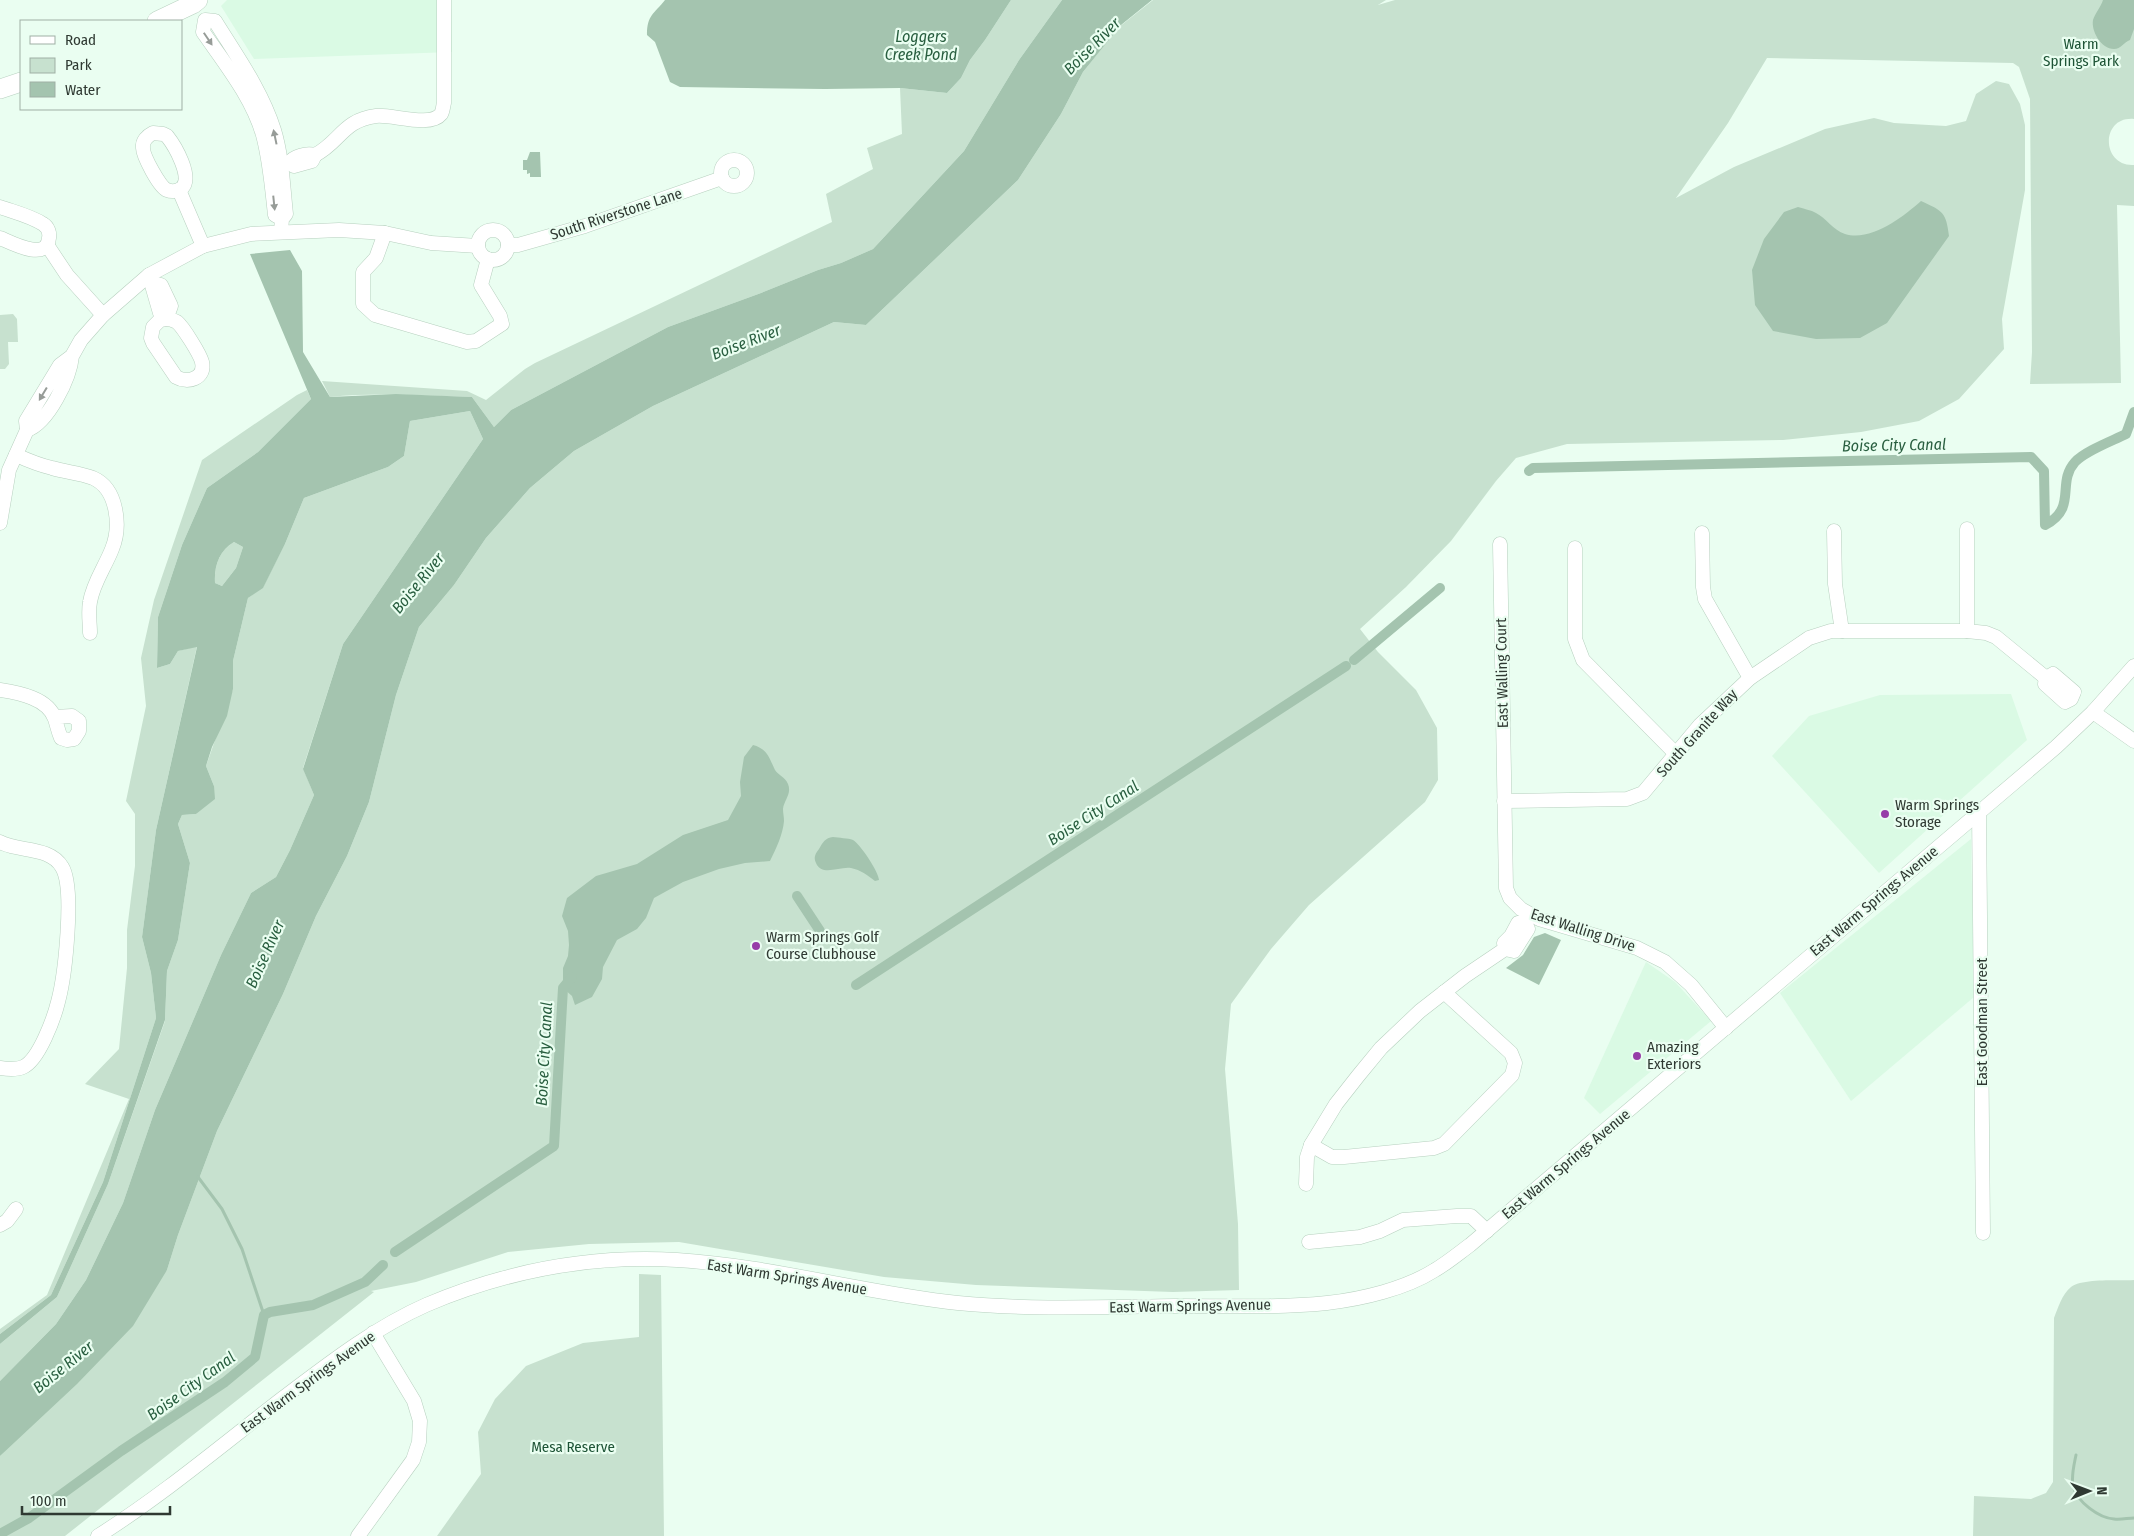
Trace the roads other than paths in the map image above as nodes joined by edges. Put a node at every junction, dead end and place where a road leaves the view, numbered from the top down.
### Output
1 (444, 0) edge
2 (196, 2) edge
3 (158, 20) edge
4 (20, 82) edge
5 (0, 89) edge
6 (280, 165) junction
7 (722, 178) dead end
8 (179, 190) dead end
9 (0, 207) edge
10 (282, 225) junction
11 (385, 233) junction
12 (0, 238) edge
13 (46, 245) junction
14 (508, 245) junction
15 (203, 246) junction
16 (478, 246) junction
17 (488, 259) junction
18 (151, 279) junction
19 (102, 316) junction
20 (166, 319) junction
21 (16, 455) junction
22 (0, 523) edge
23 (1967, 529) dead end
24 (1834, 531) dead end
25 (1702, 533) dead end
26 (1500, 544) dead end
27 (1575, 548) dead end
28 (1842, 631) junction
29 (1967, 631) junction
30 (90, 633) dead end
31 (2134, 666) edge
32 (1750, 678) junction
33 (0, 690) edge
34 (2091, 714) junction
35 (55, 717) dead end
36 (2134, 741) edge
37 (1676, 754) junction
38 (1504, 801) junction
39 (1979, 811) junction
40 (0, 842) edge
41 (1528, 918) junction
42 (1444, 992) junction
43 (1726, 1028) junction
44 (0, 1068) edge
45 (1311, 1145) junction
46 (1306, 1184) dead end
47 (16, 1209) dead end
48 (0, 1225) edge
49 (1487, 1230) junction
50 (1983, 1233) dead end
51 (1309, 1242) dead end
52 (373, 1333) junction
53 (98, 1536) edge
54 (358, 1536) edge

1 - 6 street
2 - 3 main road
2 - 6 street
4 - 5 main road
6 - 10 street
7 - 14 street, South Riverstone Lane
8 - 15 street
9 - 13 street
10 - 11 street
10 - 15 street
11 - 16 street
11 - 17 street
12 - 13 street
13 - 19 street
14 - 16 street
14 - 17 street, South Riverstone Lane
15 - 18 street
16 - 17 street
18 - 19 street
18 - 20 street
19 - 21 street
20 - 20 street
21 - 22 street
21 - 30 street
23 - 29 street
24 - 28 street
25 - 32 street
26 - 38 street, East Walling Court
27 - 37 street
28 - 29 street, South Granite Way
28 - 32 street, South Granite Way
29 - 34 street, South Granite Way
31 - 34 street, East Warm Springs Avenue
32 - 37 street, South Granite Way
33 - 35 street
34 - 36 street, South Granite Way
34 - 39 street, East Warm Springs Avenue
37 - 38 street, South Granite Way
38 - 41 street, East Walling Drive
39 - 43 street, East Warm Springs Avenue
39 - 50 street, East Goodman Street
40 - 44 street
41 - 42 street
41 - 43 street, East Walling Drive
42 - 45 street
42 - 45 street
43 - 49 street, East Warm Springs Avenue
45 - 46 street
47 - 48 street
49 - 51 street
49 - 52 street, East Warm Springs Avenue
52 - 53 street, East Warm Springs Avenue
52 - 54 street

